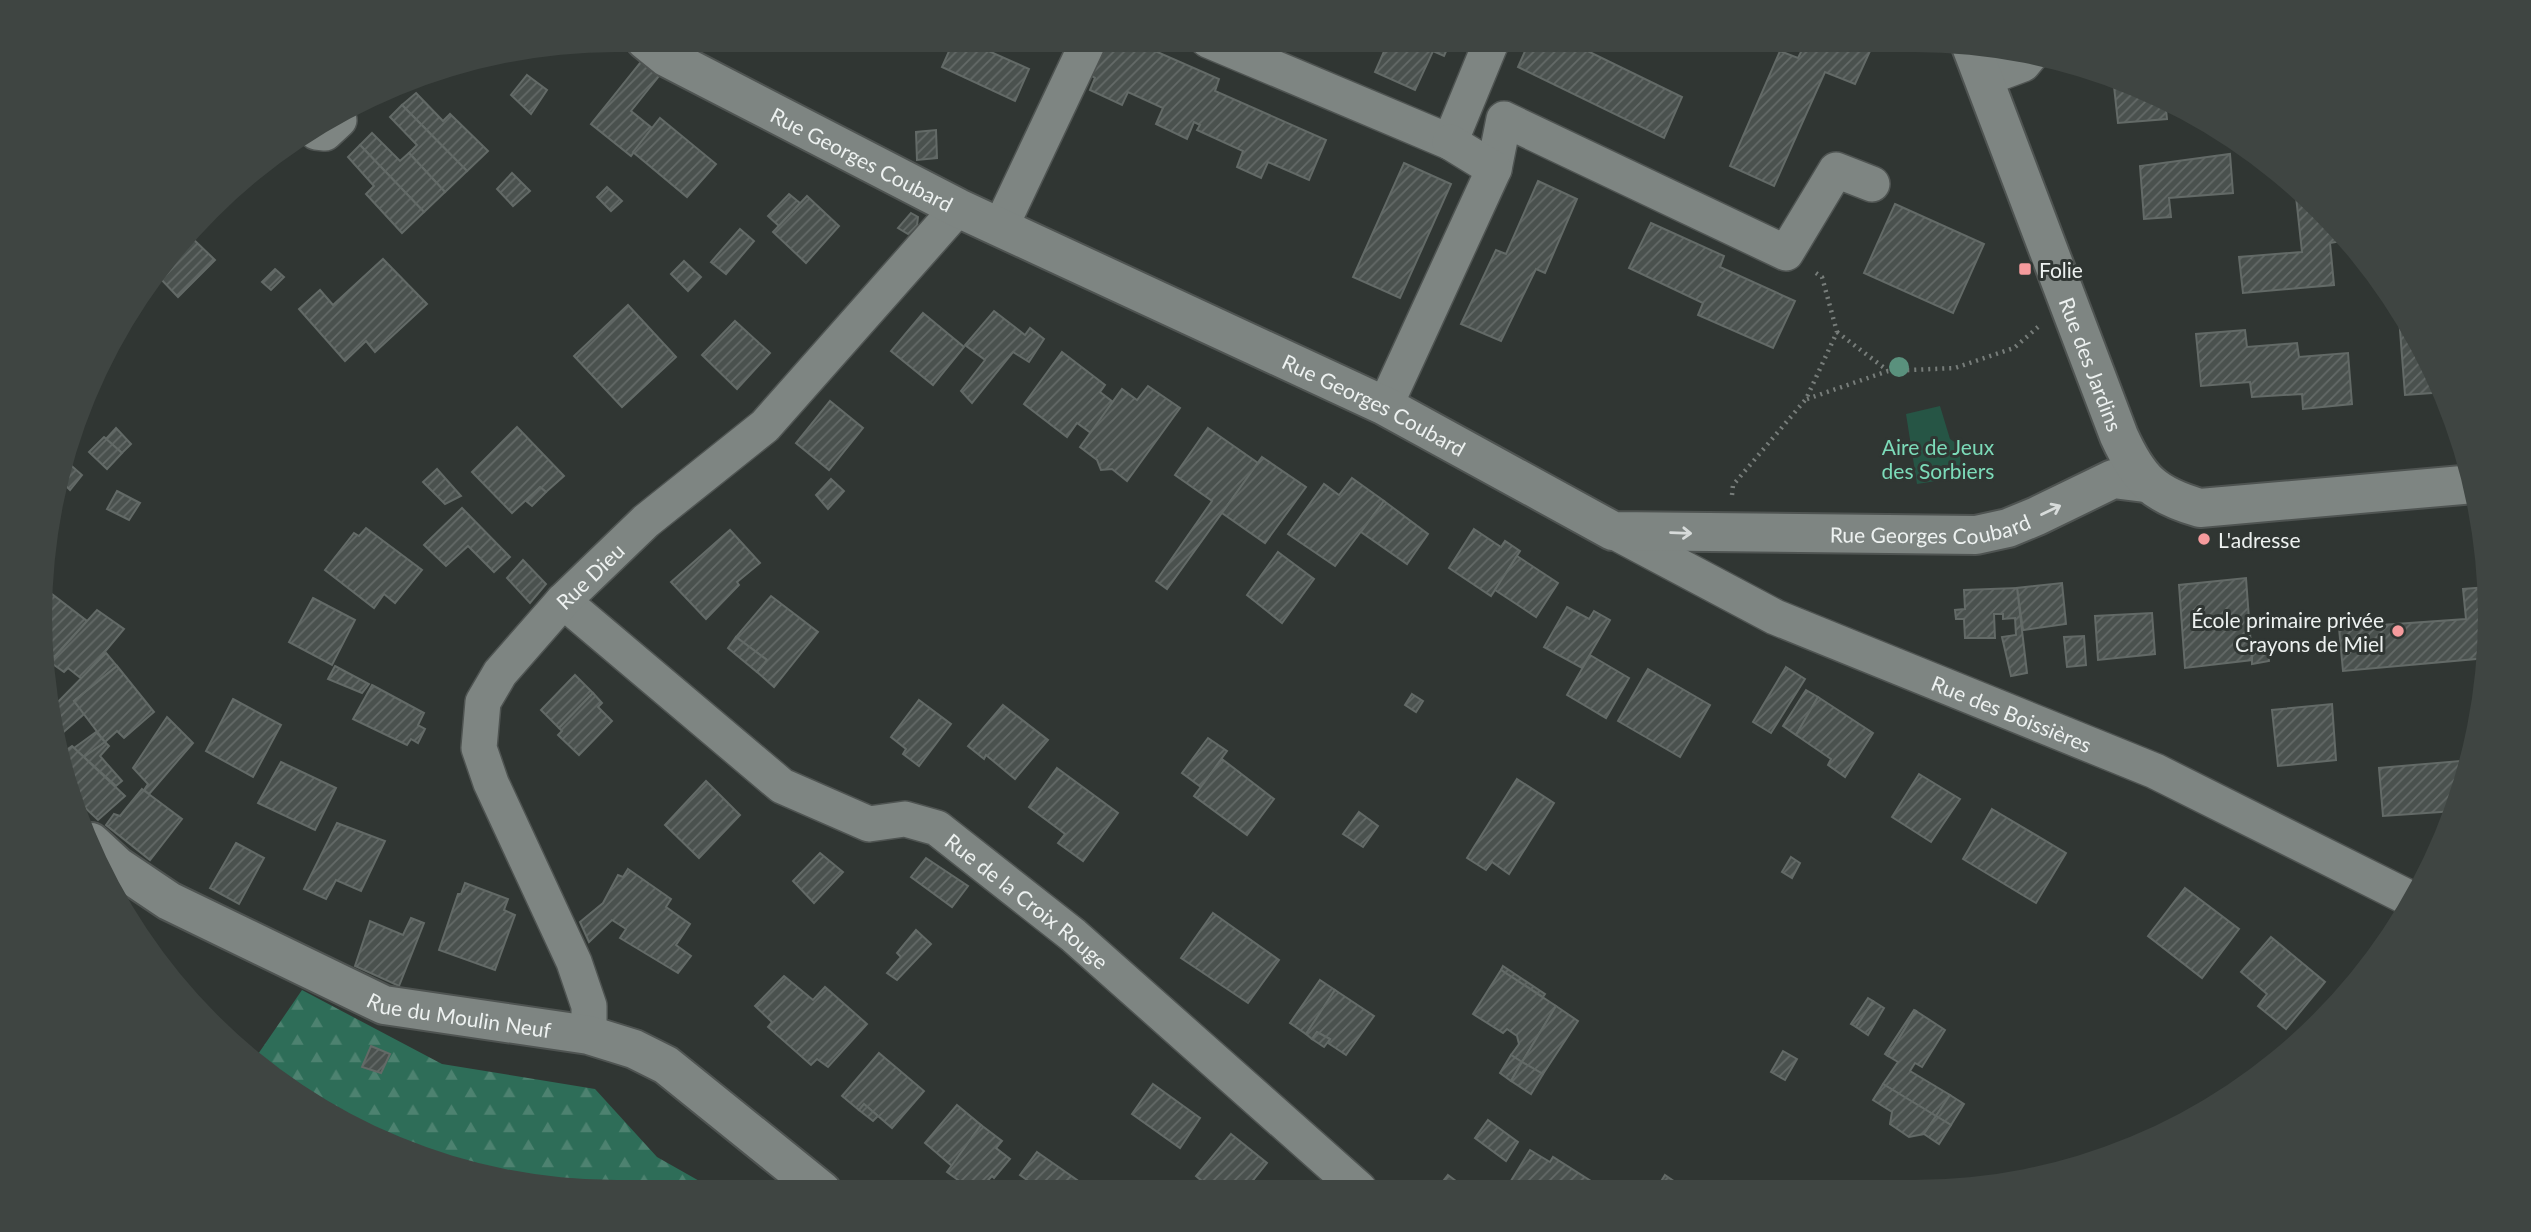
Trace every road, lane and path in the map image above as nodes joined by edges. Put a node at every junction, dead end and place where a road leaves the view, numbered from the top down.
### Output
1 (660, 52) edge
2 (1083, 52) edge
3 (1236, 52) edge
4 (1487, 52) edge
5 (1977, 62) edge
6 (2024, 63) edge
7 (1450, 142) junction
8 (1494, 169) junction
9 (1872, 184) dead end
10 (958, 208) junction
11 (1001, 226) junction
12 (1786, 253) junction
13 (2074, 312) junction
14 (1837, 332) junction
15 (1888, 371) junction
16 (1806, 399) junction
17 (1385, 406) junction
18 (2145, 482) junction
19 (2463, 485) edge
20 (1612, 531) junction
21 (1729, 534) junction
22 (563, 601) junction
23 (107, 857) edge
24 (2404, 896) edge
25 (589, 1035) junction
26 (808, 1180) edge
27 (1349, 1180) edge

1 - 10 street, Rue Georges Coubard
2 - 11 street
3 - 7 street
4 - 7 street
5 - 6 street
5 - 13 street, Rue des Jardins
7 - 8 street
8 - 12 street
8 - 17 street
9 - 12 street
10 - 11 street, Rue Georges Coubard
10 - 22 street, Rue Dieu
11 - 17 street, Rue Georges Coubard
12 - 14 path
13 - 15 path
13 - 18 street, Rue des Jardins
14 - 15 path
14 - 16 path
15 - 16 path
16 - 21 path
17 - 20 street, Rue Georges Coubard
18 - 19 street
21 -> 18 street, Rue Georges Coubard
20 -> 21 street, Rue Georges Coubard
20 - 24 street, Rue des Boissières
22 - 25 street, Rue Dieu
22 - 27 street, Rue de la Croix Rouge
23 - 25 street, Rue du Moulin Neuf
25 - 26 street, Rue du Moulin Neuf

